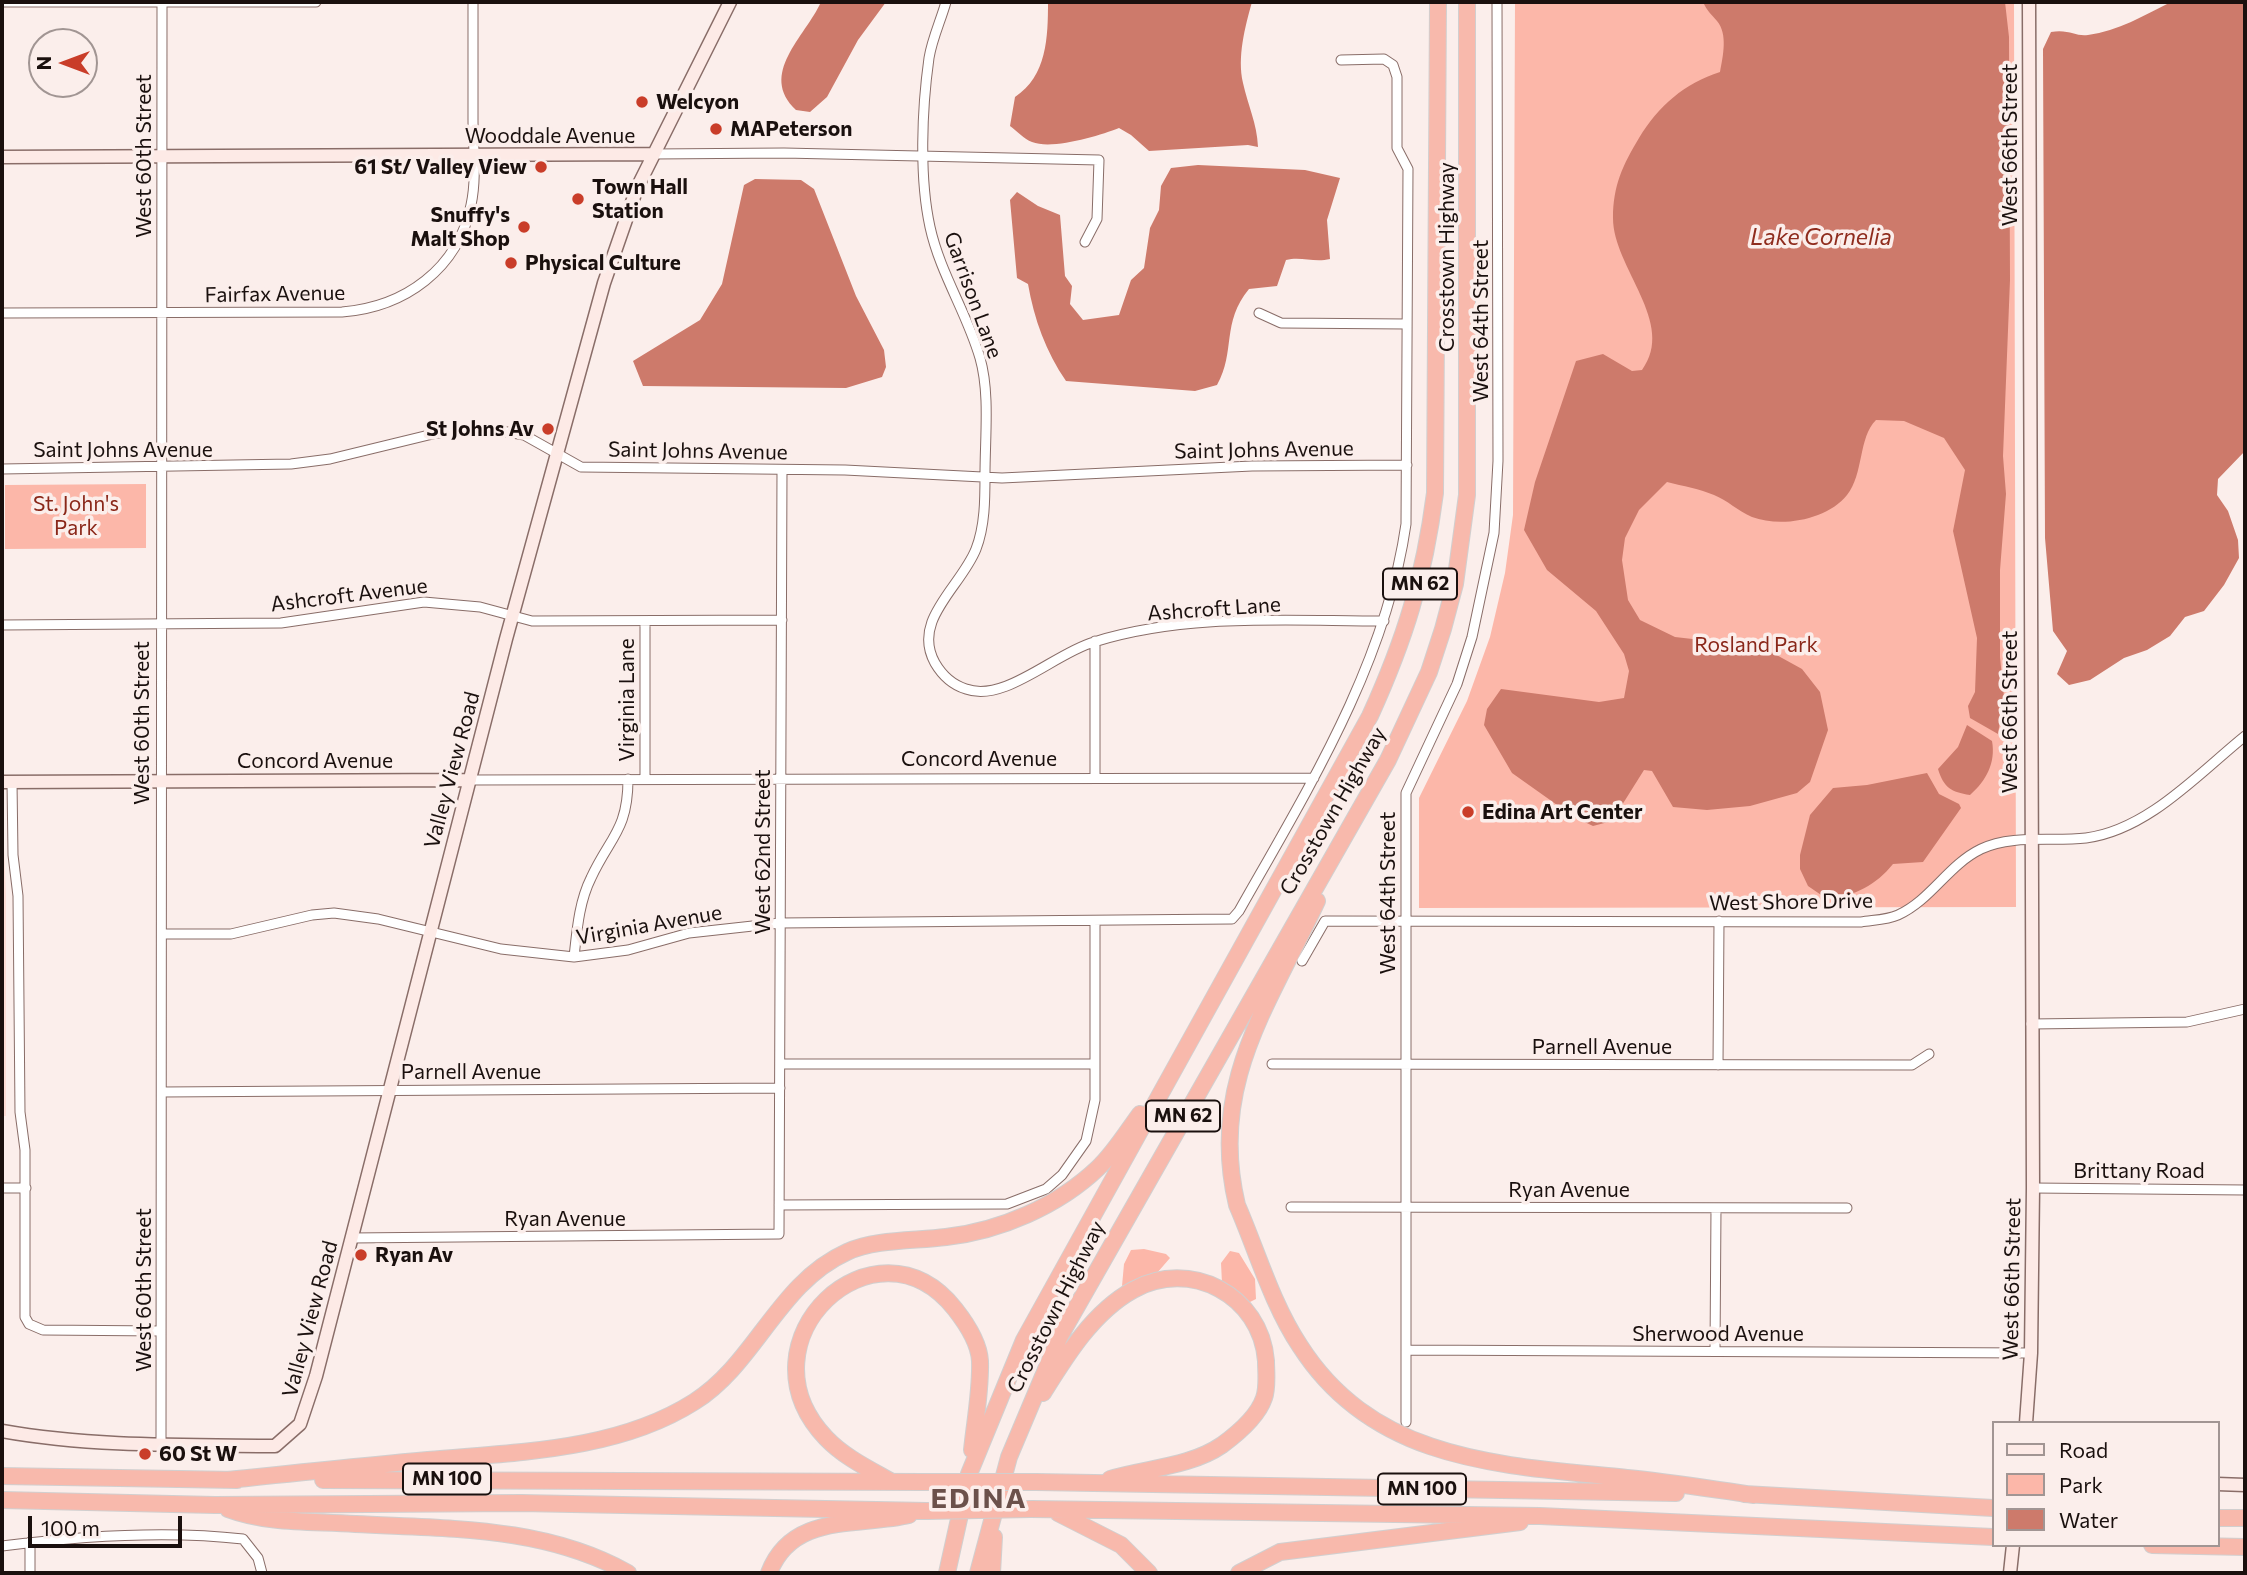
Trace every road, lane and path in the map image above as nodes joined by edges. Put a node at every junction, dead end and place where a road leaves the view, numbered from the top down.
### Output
1 (2, 2) edge
2 (162, 2) edge
3 (316, 2) edge
4 (473, 2) edge
5 (730, 2) edge
6 (946, 2) edge
7 (1497, 2) edge
8 (2029, 2) edge
9 (1438, 6) edge
10 (1468, 7) edge
11 (1341, 60) dead end
12 (653, 154) junction
13 (473, 155) junction
14 (162, 156) junction
15 (2, 157) edge
16 (925, 158) junction
17 (1085, 242) dead end
18 (2, 313) edge
19 (161, 313) junction
20 (1259, 313) dead end
21 (1406, 324) junction
22 (557, 453) junction
23 (1407, 465) junction
24 (161, 468) junction
25 (2, 469) edge
26 (782, 470) junction
27 (985, 477) junction
28 (513, 615) junction
29 (782, 620) junction
30 (645, 621) junction
31 (1384, 621) junction
32 (160, 624) junction
33 (2, 625) edge
34 (1095, 641) junction
35 (2245, 736) edge
36 (1095, 778) junction
37 (1314, 778) junction
38 (628, 779) junction
39 (645, 779) junction
40 (781, 779) junction
41 (159, 780) junction
42 (470, 780) junction
43 (7, 782) edge
44 (1362, 802) junction
45 (2030, 840) junction
46 (1719, 920) junction
47 (1095, 922) junction
48 (1405, 922) junction
49 (780, 923) junction
50 (430, 932) junction
51 (162, 934) junction
52 (574, 957) junction
53 (1302, 961) dead end
54 (2245, 1009) edge
55 (2031, 1024) junction
56 (1929, 1054) dead end
57 (780, 1064) junction
58 (1095, 1064) junction
59 (1272, 1064) dead end
60 (1406, 1064) junction
61 (1718, 1065) junction
62 (780, 1088) junction
63 (389, 1090) junction
64 (162, 1092) junction
65 (1161, 1092) junction
66 (2, 1188) edge
67 (26, 1188) junction
68 (2033, 1188) junction
69 (2245, 1189) edge
70 (779, 1205) junction
71 (1291, 1207) dead end
72 (1406, 1208) junction
73 (1716, 1208) junction
74 (1847, 1208) dead end
75 (779, 1234) joint
76 (351, 1238) junction
77 (161, 1331) junction
78 (1406, 1350) junction
79 (1716, 1352) junction
80 (2031, 1353) junction
81 (2026, 1421) edge
82 (1406, 1422) dead end
83 (2, 1431) edge
84 (1016, 1437) junction
85 (161, 1444) junction
86 (969, 1474) junction
87 (2, 1476) edge
88 (228, 1480) junction
89 (892, 1482) junction
90 (2219, 1484) edge
91 (1091, 1485) junction
92 (2245, 1485) edge
93 (998, 1494) junction
94 (1754, 1495) junction
95 (2, 1500) edge
96 (215, 1505) junction
97 (1992, 1508) edge
98 (1052, 1510) junction
99 (927, 1511) junction
100 (1540, 1516) junction
101 (2219, 1518) edge
102 (2245, 1518) edge
103 (1992, 1537) edge
104 (30, 1542) junction
105 (2, 1546) edge
106 (2013, 1547) edge
107 (2214, 1547) edge
108 (2245, 1548) edge
109 (30, 1573) edge
110 (262, 1573) edge
111 (628, 1573) edge
112 (769, 1573) edge
113 (945, 1573) edge
114 (978, 1573) edge
115 (992, 1573) edge
116 (1149, 1573) edge
117 (1240, 1573) edge
118 (2010, 1573) edge

1 - 2 street
2 - 3 street
2 - 14 street, West 60th Street
4 - 13 street, Fairfax Avenue
5 - 12 street, Valley View Road
6 - 16 street, Garrison Lane
7 - 48 street, West 64th Street
8 - 45 street, West 66th Street
9 - 65 highway, Crosstown Highway / MN 62
10 - 44 highway, Crosstown Highway / MN 62
11 - 21 street
12 - 13 street, Wooddale Avenue
12 - 16 street, Wooddale Avenue
12 - 22 street, Valley View Road
13 - 14 street, Wooddale Avenue
13 - 19 street, Fairfax Avenue
14 - 15 street, Wooddale Avenue
14 - 19 street, West 60th Street
16 - 17 street, Wooddale Avenue
16 - 27 street, Garrison Lane
18 - 19 street, Fairfax Avenue
19 - 24 street, West 60th Street
20 - 21 street
21 - 23 street
22 - 24 street, Saint Johns Avenue
22 - 26 street, Saint Johns Avenue
22 - 28 street, Valley View Road
23 - 27 street, Saint Johns Avenue
23 - 31 street
24 - 25 street, Saint Johns Avenue
24 - 32 street, West 60th Street
26 - 27 street, Saint Johns Avenue
26 - 29 street, West 62nd Street
27 - 34 street, Ashcroft Lane
28 - 30 street, Ashcroft Avenue
28 - 32 street, Ashcroft Avenue
28 - 42 street, Valley View Road
29 - 30 street, Ashcroft Avenue
29 - 40 street, West 62nd Street
30 - 39 street, Virginia Lane
31 - 34 street, Ashcroft Lane
31 - 37 street
32 - 33 street, Ashcroft Avenue
32 - 41 street, West 60th Street
34 - 36 street
35 - 45 street, West Shore Drive
36 - 37 street, Concord Avenue
36 - 40 street, Concord Avenue
37 - 47 street, Virginia Avenue
38 - 39 street, Concord Avenue
38 - 42 street, Concord Avenue
38 - 52 street, Virginia Lane
39 - 40 street, Concord Avenue
40 - 49 street, West 62nd Street
41 - 42 street, Concord Avenue
41 - 43 street, Concord Avenue
41 - 51 street, West 60th Street
42 - 50 street, Valley View Road
43 - 67 street
44 - 84 highway, Crosstown Highway / MN 62
44 - 94 highway
45 - 46 street, West Shore Drive
45 - 55 street, West 66th Street
46 - 48 street, West Shore Drive
46 - 61 street
47 - 49 street, Virginia Avenue
47 - 58 street
48 - 53 street, West Shore Drive
48 - 60 street, West 64th Street
49 - 52 street, Virginia Avenue
49 - 57 street, West 62nd Street
50 - 51 street, Virginia Avenue
50 - 52 street, Virginia Avenue
50 - 63 street, Valley View Road
51 - 64 street, West 60th Street
54 - 55 street
55 - 68 street, West 66th Street
56 - 61 street, Parnell Avenue
57 - 58 street
57 - 62 street, West 62nd Street
58 - 70 street
59 - 60 street, Parnell Avenue
60 - 61 street, Parnell Avenue
60 - 72 street, West 64th Street
62 - 63 street, Parnell Avenue
62 - 70 street, West 62nd Street
63 - 64 street, Parnell Avenue
63 - 76 street, Valley View Road
64 - 77 street, West 60th Street
65 - 86 highway, Crosstown Highway / MN 62
65 - 88 highway
66 - 67 street
67 - 77 street
68 - 69 street, Brittany Road
68 - 80 street, West 66th Street
70 - 75 street, West 62nd Street
71 - 72 street, Ryan Avenue
72 - 73 street, Ryan Avenue
72 - 78 street, West 64th Street
73 - 74 street, Ryan Avenue
73 - 79 street
75 - 76 street, Ryan Avenue
76 - 85 street, Valley View Road
77 - 85 street, West 60th Street
78 - 79 street, Sherwood Avenue
78 - 82 street, West 64th Street
79 - 80 street, Sherwood Avenue
80 - 81 street, West 66th Street
83 - 85 street, Valley View Road
84 - 91 highway
84 - 93 highway, Crosstown Highway / MN 62
86 - 89 highway
86 - 113 highway, Crosstown Highway / MN 62
87 - 88 highway, MN 100
88 - 89 highway, MN 100
89 - 91 highway, MN 100, bridge
90 - 92 street
91 - 94 highway, MN 100
93 - 114 highway, Crosstown Highway / MN 62
93 - 115 highway
94 - 97 highway, MN 100
95 - 96 highway, MN 100
96 - 99 highway, MN 100
96 - 111 highway
98 - 99 highway, MN 100, bridge
98 - 100 highway, MN 100
98 - 116 highway
99 - 112 highway
100 - 103 highway, MN 100
100 - 117 highway
101 - 102 highway
104 - 105 street
104 - 109 street
104 - 110 street
106 - 118 street
107 - 108 highway

